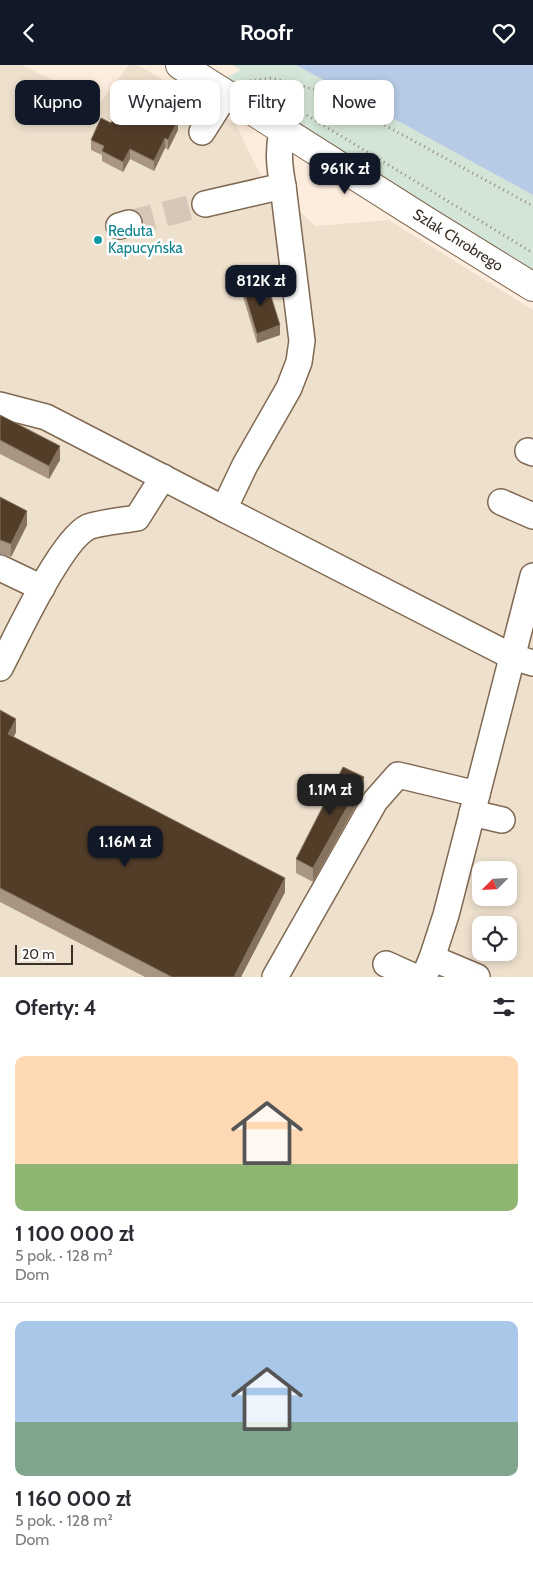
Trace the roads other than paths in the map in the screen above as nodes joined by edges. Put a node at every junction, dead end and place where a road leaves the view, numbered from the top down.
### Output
1 (180, 65) edge
2 (226, 94) junction
3 (282, 130) junction
4 (202, 132) dead end
5 (283, 186) junction
6 (205, 204) tunnel mouth
7 (533, 287) edge
8 (0, 405) edge
9 (163, 477) junction
10 (501, 502) dead end
11 (224, 509) junction
12 (533, 516) edge
13 (0, 568) edge
14 (533, 576) edge
15 (42, 588) junction
16 (523, 660) edge
17 (0, 668) edge
18 (475, 804) junction
19 (502, 820) dead end
20 (386, 964) dead end
21 (428, 968) edge
22 (275, 977) edge
23 (415, 977) edge
24 (477, 977) edge

1 - 2 main road, Szlak Chrobrego
2 - 3 main road, Szlak Chrobrego
2 - 4 lane
3 - 5 lane
3 - 7 main road, Szlak Chrobrego
5 - 6 lane
5 - 11 lane
8 - 9 lane
9 - 11 lane
9 - 15 lane
10 - 12 lane
11 - 16 lane
13 - 15 lane
14 - 16 lane
15 - 17 lane
16 - 18 lane
18 - 19 lane
18 - 21 lane
18 - 22 lane
20 - 23 lane
21 - 24 lane

